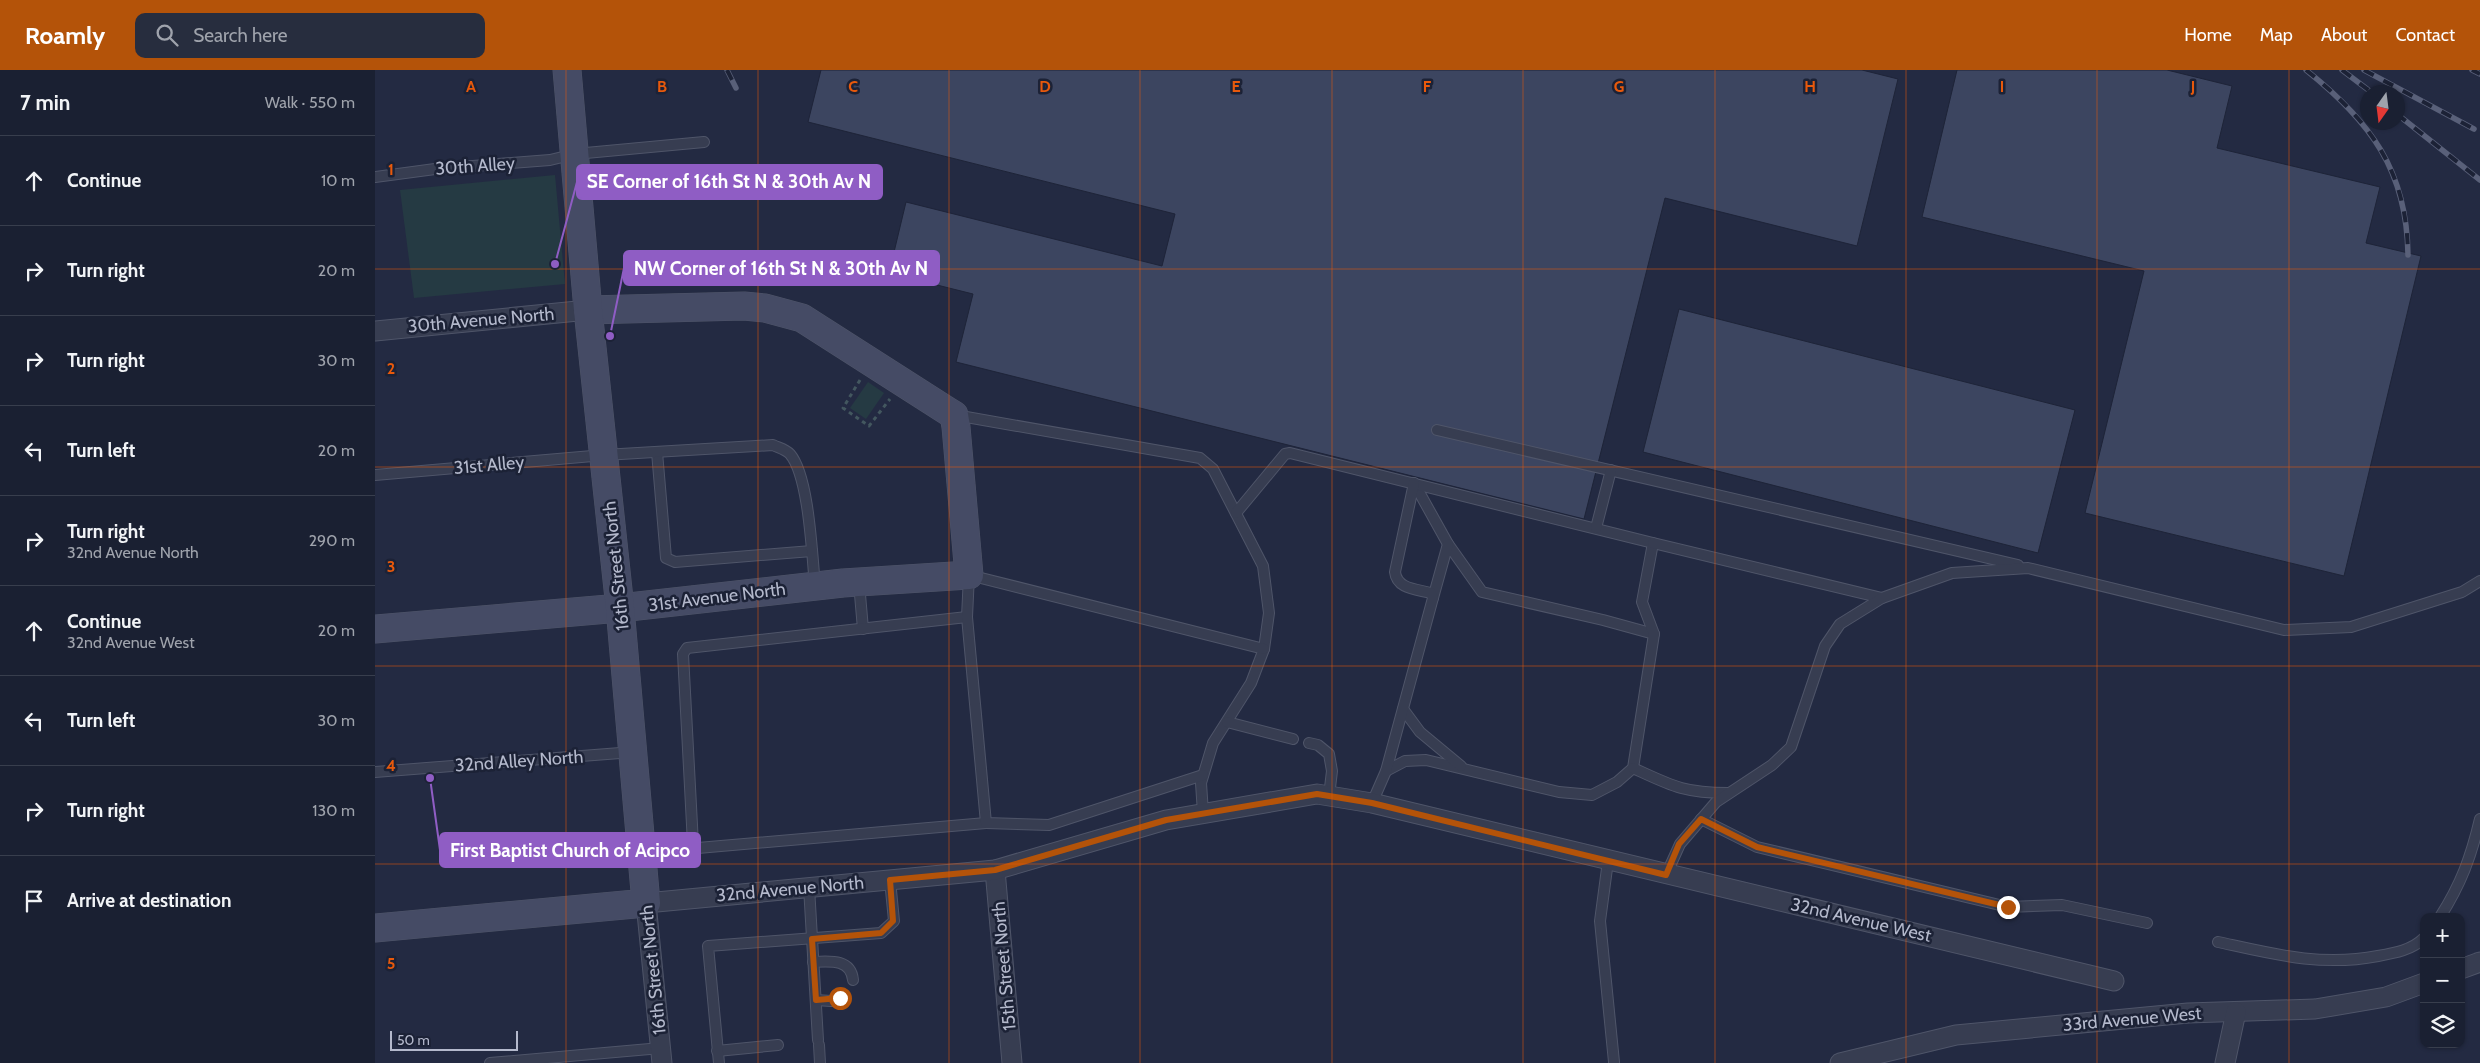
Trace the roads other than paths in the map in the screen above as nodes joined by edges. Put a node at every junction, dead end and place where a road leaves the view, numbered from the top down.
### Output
1 (567, 70) edge
2 (704, 142) dead end
3 (575, 154) junction
4 (375, 177) edge
5 (588, 310) junction
6 (375, 330) edge
7 (954, 415) junction
8 (1437, 430) dead end
9 (657, 452) junction
10 (604, 455) junction
11 (1611, 470) junction
12 (375, 475) edge
13 (1415, 483) junction
14 (1236, 513) junction
15 (1596, 528) junction
16 (1653, 543) junction
17 (1448, 544) junction
18 (812, 551) junction
19 (2028, 568) junction
20 (969, 574) junction
21 (2480, 581) edge
22 (859, 582) junction
23 (815, 586) junction
24 (1433, 598) junction
25 (1882, 598) junction
26 (620, 608) junction
27 (967, 617) junction
28 (375, 629) edge
29 (863, 629) junction
30 (1654, 634) junction
31 (1264, 649) junction
32 (1403, 710) junction
33 (1227, 722) junction
34 (1293, 738) dead end
35 (1309, 743) dead end
36 (634, 752) junction
37 (1633, 768) junction
38 (1464, 769) junction
39 (1386, 770) junction
40 (375, 772) edge
41 (1203, 775) junction
42 (1728, 793) junction
43 (1329, 796) junction
44 (1372, 803) junction
45 (1203, 814) junction
46 (1701, 819) junction
47 (2480, 819) edge
48 (987, 823) junction
49 (1608, 861) junction
50 (995, 870) junction
51 (1666, 875) junction
52 (890, 880) junction
53 (809, 887) junction
54 (646, 903) junction
55 (2442, 913) edge
56 (2147, 923) dead end
57 (375, 928) edge
58 (812, 939) junction
59 (2218, 942) dead end
60 (2420, 942) edge
61 (813, 962) junction
62 (2480, 962) edge
63 (2465, 968) edge
64 (853, 980) dead end
65 (2114, 981) dead end
66 (2420, 984) edge
67 (840, 998) dead end
68 (816, 1000) junction
69 (2236, 1012) junction
70 (778, 1045) dead end
71 (717, 1051) junction
72 (661, 1056) edge
73 (1614, 1062) edge
74 (490, 1063) edge
75 (719, 1063) edge
76 (820, 1063) edge
77 (1012, 1063) edge
78 (1840, 1063) edge
79 (2225, 1063) edge

1 - 3 street, 16th Street North
2 - 3 lane, 30th Alley
3 - 4 lane, 30th Alley
3 - 5 street, 16th Street North
5 - 6 street, 30th Avenue North
5 - 7 street
5 - 10 street, 16th Street North
7 - 14 lane
7 - 20 street
8 - 11 lane
9 - 10 lane, 31st Alley
9 - 18 lane, 31st Alley
9 - 18 lane
10 - 12 lane, 31st Alley
10 - 26 street, 16th Street North
11 - 15 lane
11 - 19 lane
13 - 14 lane
13 - 15 lane
13 - 17 lane
13 - 24 lane
14 - 31 lane
15 - 16 lane
16 - 25 lane
16 - 30 lane
17 - 24 lane
17 - 30 lane
18 - 23 lane, 31st Alley
19 - 21 lane
19 - 25 lane
20 - 22 street, 31st Avenue North
20 - 27 lane
20 - 31 lane
22 - 23 street, 31st Avenue North
22 - 29 lane
23 - 26 street, 31st Avenue North
24 - 32 lane
25 - 42 lane
26 - 28 street, 31st Avenue North
26 - 36 street, 16th Street North
27 - 29 lane
27 - 48 lane
29 - 48 lane
30 - 37 lane
31 - 33 lane
32 - 38 lane
32 - 39 lane
33 - 34 lane
33 - 41 lane
35 - 43 lane
36 - 40 lane, 32nd Alley North
36 - 54 street, 16th Street North
37 - 38 lane
37 - 42 lane
38 - 39 lane
39 - 44 lane
41 - 45 lane
41 - 48 lane
42 - 46 lane
43 - 44 street, 32nd Avenue North
43 - 45 street, 32nd Avenue North
44 - 49 street, 32nd Avenue North
45 - 50 street, 32nd Avenue North
46 - 51 lane
46 - 56 lane
47 - 55 lane
49 - 51 street, 32nd Avenue West
49 - 73 lane
50 - 52 street, 32nd Avenue North
50 - 77 street, 15th Street North
51 - 65 street, 32nd Avenue West
52 - 53 street, 32nd Avenue North
52 - 58 lane
53 - 54 street, 32nd Avenue North
53 - 58 lane
54 - 57 street, 32nd Avenue North
54 - 72 street, 16th Street North
58 - 61 lane
58 - 71 lane
59 - 60 lane
61 - 64 lane
61 - 68 lane
62 - 63 street
66 - 69 street, 33rd Avenue West
67 - 68 lane
68 - 76 lane
69 - 78 street, 33rd Avenue West
69 - 79 street
70 - 71 lane
71 - 75 lane
72 - 74 lane

